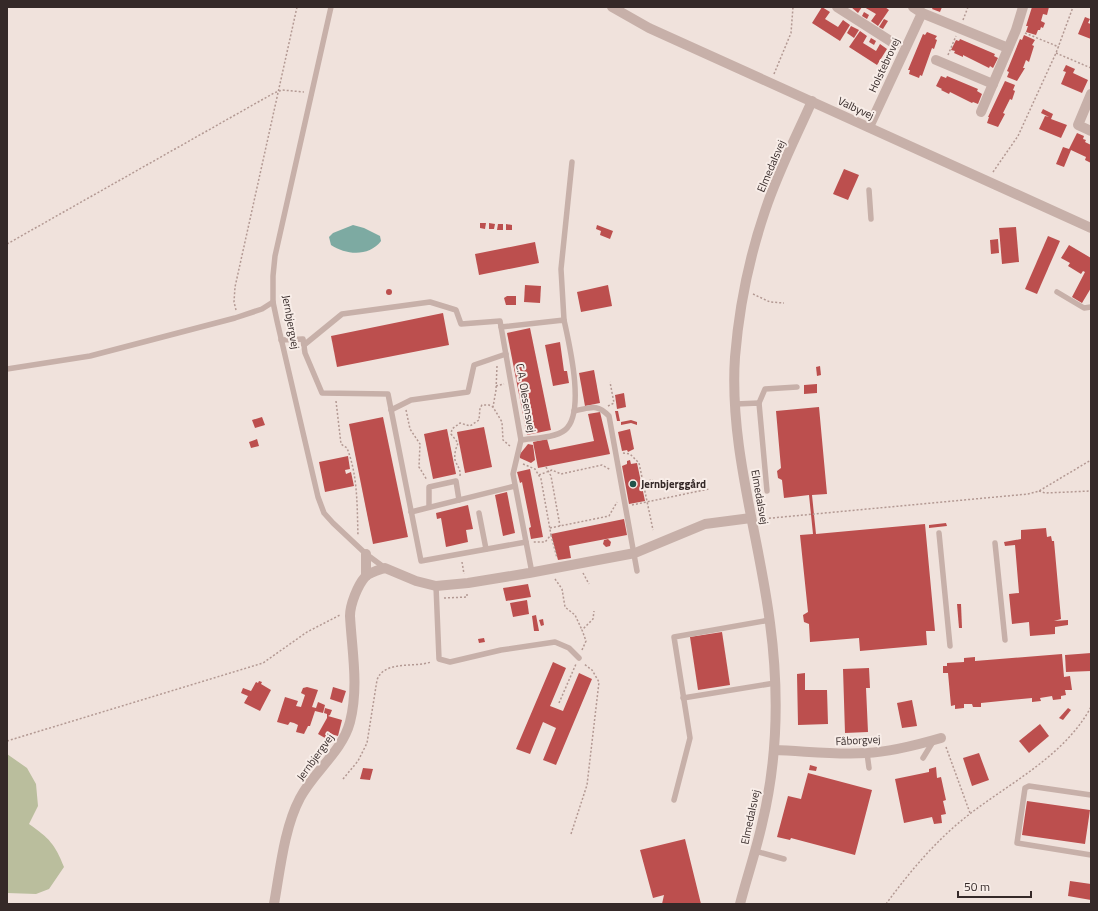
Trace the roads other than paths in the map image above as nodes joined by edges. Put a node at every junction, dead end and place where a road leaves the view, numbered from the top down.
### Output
1 (331, 7) edge
2 (612, 7) edge
3 (837, 7) edge
4 (913, 7) edge
5 (1023, 7) edge
6 (922, 13) junction
7 (895, 44) dead end
8 (1008, 48) junction
9 (936, 60) dead end
10 (993, 84) junction
11 (1091, 94) edge
12 (812, 101) junction
13 (981, 112) dead end
14 (869, 127) junction
15 (1091, 131) edge
16 (572, 162) dead end
17 (869, 190) dead end
18 (871, 219) dead end
19 (1091, 228) edge
20 (1058, 292) dead end
21 (274, 302) junction
22 (1091, 307) edge
23 (564, 320) junction
24 (501, 324) junction
25 (281, 340) junction
26 (304, 345) junction
27 (506, 354) junction
28 (7, 369) edge
29 (797, 386) dead end
30 (760, 403) junction
31 (736, 404) junction
32 (391, 410) junction
33 (574, 411) junction
34 (521, 440) junction
35 (515, 486) junction
36 (767, 491) dead end
37 (459, 500) junction
38 (429, 507) junction
39 (411, 512) junction
40 (479, 513) dead end
41 (751, 518) junction
42 (939, 533) dead end
43 (526, 542) junction
44 (995, 543) dead end
45 (486, 549) junction
46 (635, 553) junction
47 (366, 554) junction
48 (385, 568) junction
49 (638, 571) dead end
50 (532, 573) junction
51 (366, 576) junction
52 (436, 586) junction
53 (770, 620) junction
54 (1005, 640) dead end
55 (950, 646) dead end
56 (579, 658) road end
57 (775, 683) junction
58 (683, 698) junction
59 (938, 739) joint
60 (774, 750) junction
61 (867, 753) junction
62 (923, 758) dead end
63 (869, 768) dead end
64 (1091, 795) edge
65 (674, 800) dead end
66 (755, 850) junction
67 (1091, 855) edge
68 (784, 859) dead end
69 (274, 904) edge
70 (740, 904) edge

1 - 21 lane, Jernbjergvej
2 - 12 street, Valbyvej
3 - 7 street, Holstebrovej
4 - 6 street
5 - 8 street
6 - 8 street
6 - 14 street, Holstebrovej
8 - 10 street
9 - 10 street
10 - 13 street
11 - 15 street
12 - 14 street, Valbyvej
12 - 31 street, Elmedalsvej
14 - 19 street, Valbyvej
16 - 23 lane
17 - 18 lane
20 - 22 lane
21 - 25 lane, Jernbjergvej
21 - 28 lane
23 - 24 lane
23 - 33 lane
24 - 26 lane
24 - 27 lane, C.A. Olesensvej
25 - 26 lane
25 - 47 lane, Jernbjergvej
26 - 32 lane
27 - 32 lane
27 - 34 lane, C.A. Olesensvej
29 - 30 lane
30 - 31 lane
30 - 36 lane
31 - 41 street, Elmedalsvej
32 - 39 lane
33 - 34 lane
33 - 46 lane
34 - 35 lane, C.A. Olesensvej
35 - 37 lane
35 - 43 lane, C.A. Olesensvej
37 - 38 lane
37 - 38 lane
38 - 39 lane
39 - 45 lane
40 - 45 lane
41 - 46 street
41 - 53 street, Elmedalsvej
42 - 55 lane
43 - 45 lane
43 - 50 lane, C.A. Olesensvej
44 - 54 lane
46 - 49 lane
46 - 50 street
47 - 48 lane, Jernbjergvej
47 - 51 street, Jernbjergvej
48 - 51 street
48 - 52 street
50 - 52 street
51 - 69 street, Jernbjergvej
52 - 56 lane
53 - 57 street, Elmedalsvej
53 - 58 lane
57 - 58 lane
57 - 60 street, Elmedalsvej
58 - 65 lane
59 - 61 street, Fåborgvej
59 - 62 lane
60 - 61 street, Fåborgvej
60 - 66 street, Elmedalsvej
61 - 63 lane
64 - 67 lane
66 - 68 lane
66 - 70 street, Elmedalsvej

